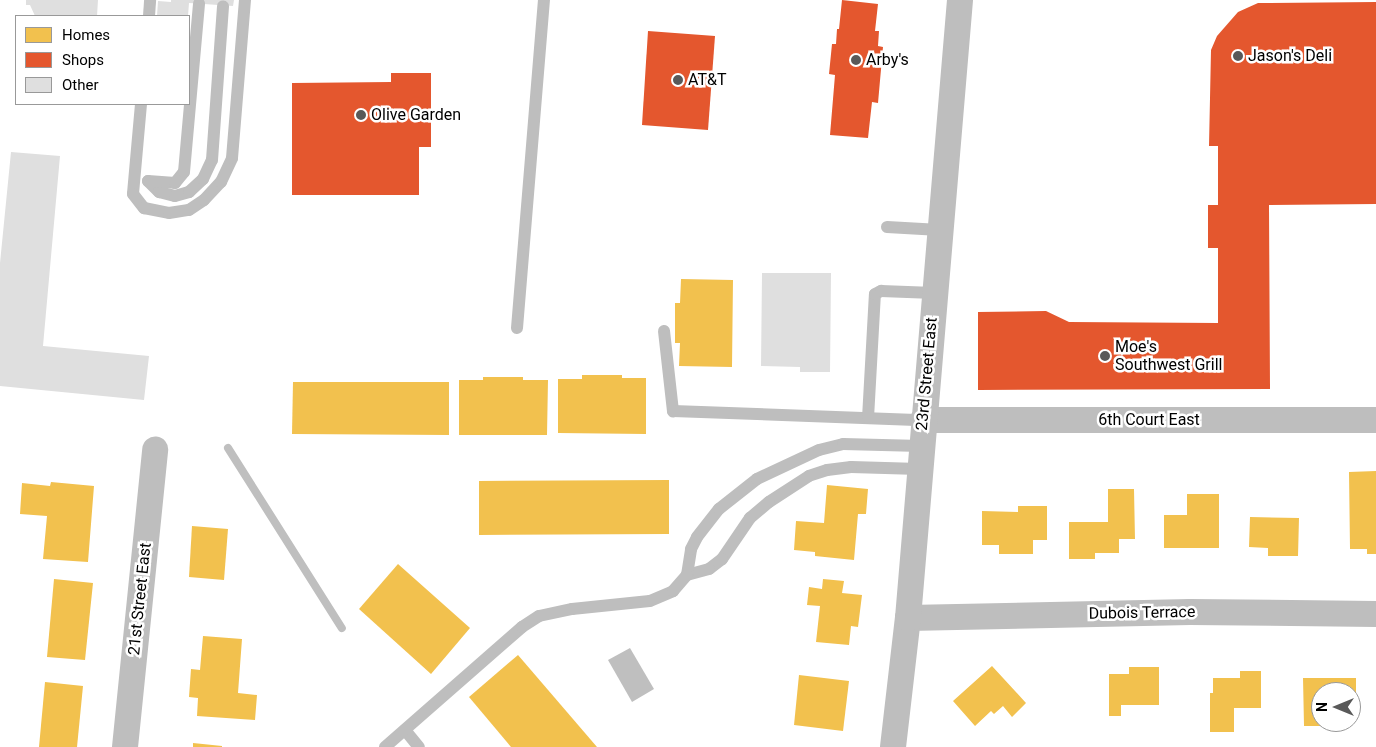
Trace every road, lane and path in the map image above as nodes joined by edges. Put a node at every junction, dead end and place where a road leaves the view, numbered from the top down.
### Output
1 (150, 0) edge
2 (245, 0) edge
3 (544, 0) edge
4 (960, 0) edge
5 (199, 4) dead end
6 (223, 6) dead end
7 (149, 15) edge
8 (141, 105) edge
9 (190, 105) edge
10 (190, 105) edge
11 (136, 162) junction
12 (148, 181) junction
13 (887, 227) dead end
14 (940, 230) junction
15 (934, 293) junction
16 (517, 328) dead end
17 (664, 331) dead end
18 (868, 418) junction
19 (923, 420) junction
20 (1376, 420) edge
21 (155, 450) dead end
22 (920, 458) junction
23 (686, 575) junction
24 (1376, 614) edge
25 (908, 618) junction
26 (405, 730) junction
27 (125, 747) edge
28 (385, 747) edge
29 (419, 747) edge
30 (893, 747) edge

1 - 7 lane
2 - 11 lane
3 - 16 lane
4 - 14 street, 23rd Street East
5 - 10 lane
6 - 12 lane
8 - 11 lane
9 - 12 lane
11 - 12 lane
13 - 14 lane
14 - 15 street, 23rd Street East
15 - 18 lane
15 - 19 street, 23rd Street East
17 - 18 lane
18 - 19 lane
19 - 20 street, 6th Court East
19 - 22 street, 23rd Street East
21 - 27 street, 21st Street East
22 - 23 lane
22 - 23 lane
22 - 25 street, 23rd Street East
23 - 26 lane
24 - 25 street, Dubois Terrace
25 - 30 street, 23rd Street East
26 - 28 lane
26 - 29 lane

